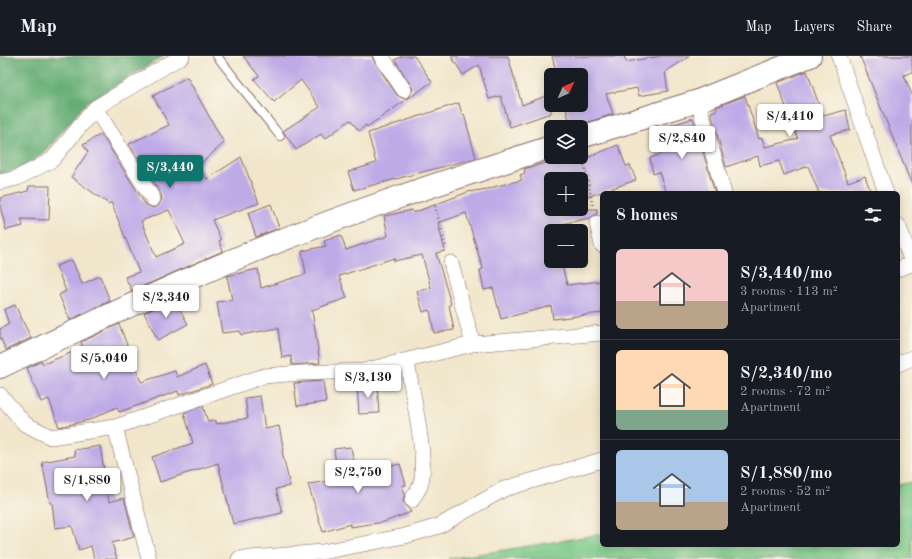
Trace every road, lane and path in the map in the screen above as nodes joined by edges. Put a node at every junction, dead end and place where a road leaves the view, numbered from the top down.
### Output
1 (182, 56) edge
2 (217, 56) edge
3 (381, 56) edge
4 (810, 56) edge
5 (839, 56) edge
6 (404, 90) dead end
7 (698, 101) junction
8 (95, 108) junction
9 (280, 136) dead end
10 (588, 144) edge
11 (544, 149) edge
12 (586, 164) edge
13 (0, 182) edge
14 (430, 186) junction
15 (723, 191) edge
16 (885, 191) edge
17 (153, 199) dead end
18 (597, 223) joint
19 (900, 230) edge
20 (600, 236) edge
21 (451, 263) joint
22 (912, 263) edge
23 (900, 268) edge
24 (600, 334) edge
25 (473, 344) junction
26 (912, 358) edge
27 (407, 361) junction
28 (900, 363) edge
29 (0, 367) edge
30 (0, 395) edge
31 (115, 427) junction
32 (600, 461) edge
33 (412, 500) dead end
34 (149, 559) edge
35 (239, 559) edge

1 - 8 street
2 - 9 lane
3 - 6 street
4 - 7 main road
5 - 16 street
7 - 10 main road
7 - 15 street
8 - 13 street
8 - 17 street
11 - 14 main road
12 - 18 path
14 - 21 path
14 - 29 main road
18 - 20 street
19 - 22 street
21 - 25 street
22 - 23 street
24 - 25 street
25 - 27 street
26 - 28 street
27 - 31 street
27 - 33 street
30 - 31 street
31 - 34 street
32 - 35 street

